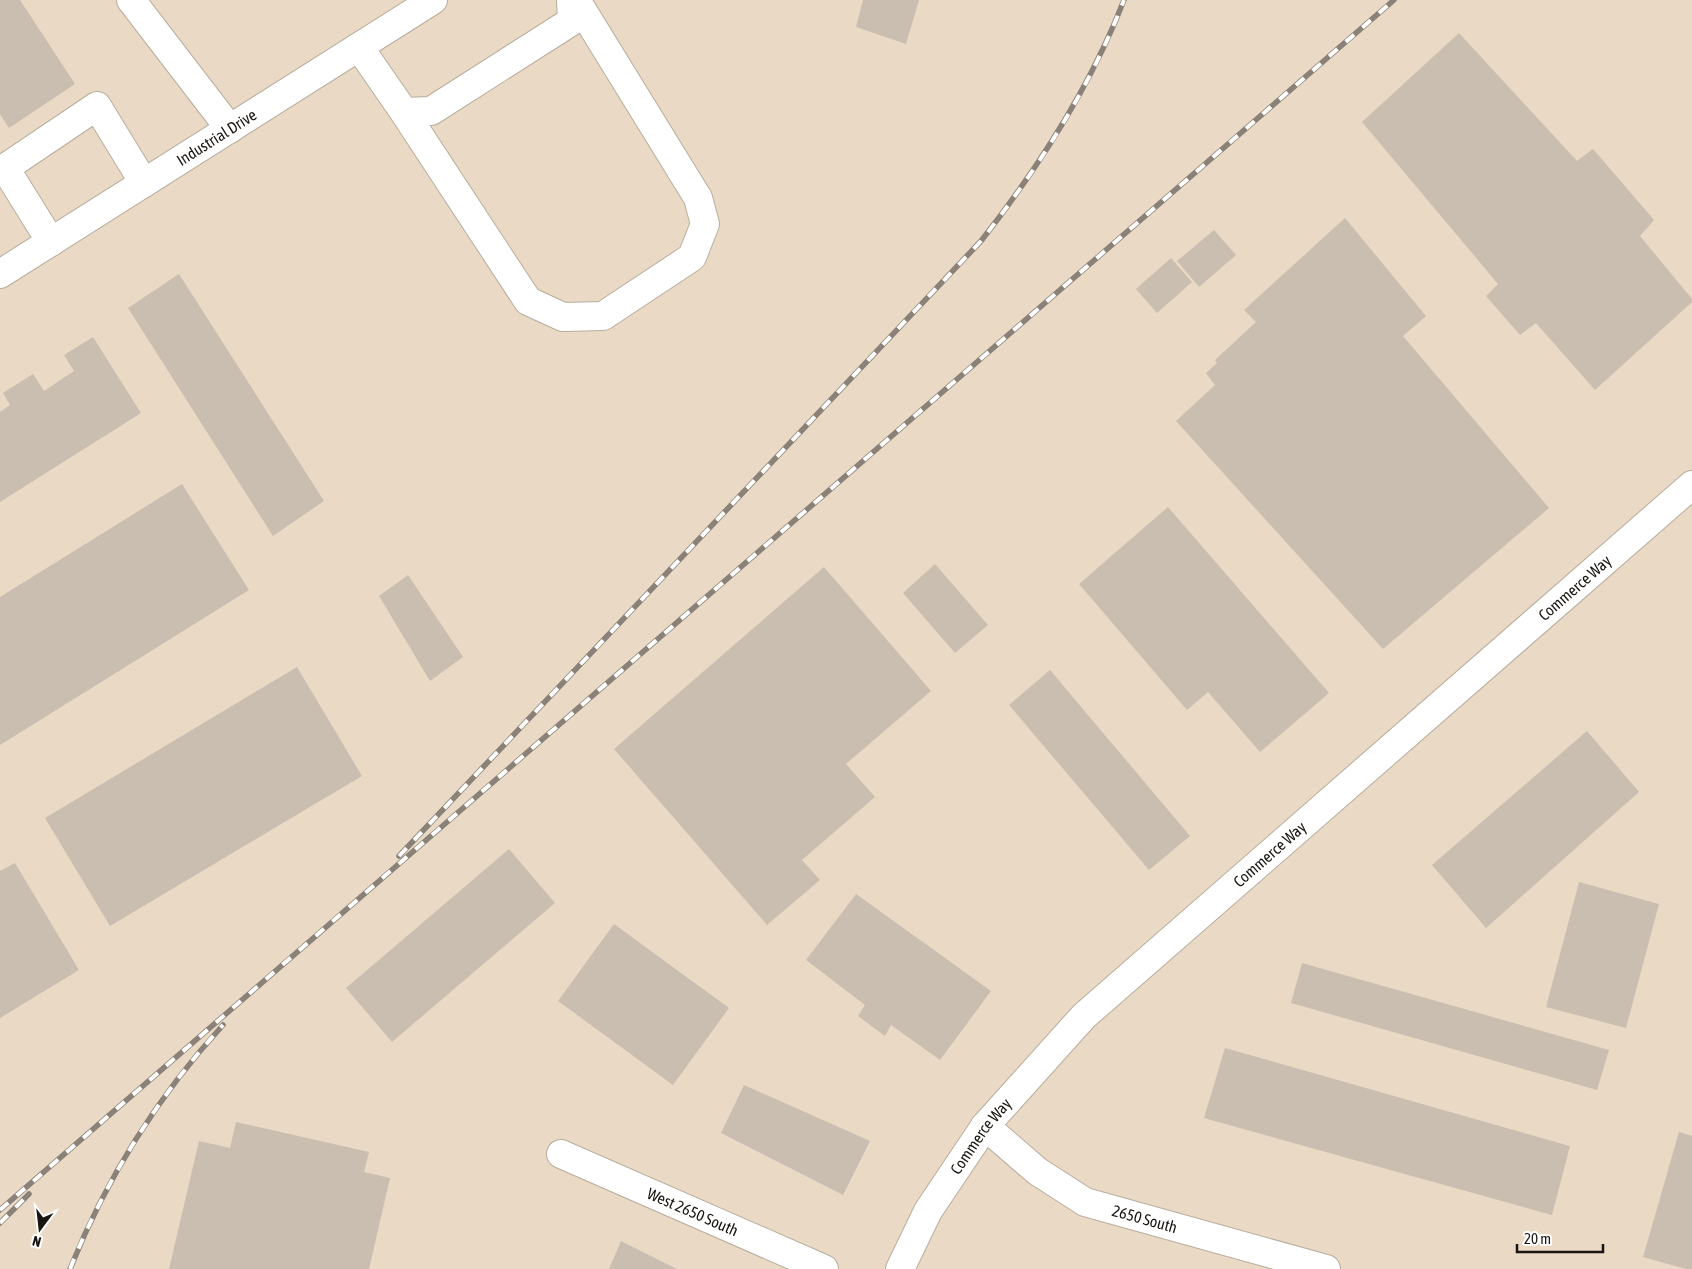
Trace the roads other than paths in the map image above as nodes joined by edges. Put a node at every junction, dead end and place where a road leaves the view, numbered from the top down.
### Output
1 (131, 0) edge
2 (433, 0) edge
3 (571, 0) edge
4 (576, 0) edge
5 (359, 47) junction
6 (404, 112) junction
7 (230, 129) junction
8 (3, 164) edge
9 (144, 183) junction
10 (51, 242) junction
11 (0, 274) edge
12 (1692, 485) edge
13 (985, 1126) junction
14 (561, 1154) dead end
15 (824, 1269) edge
16 (900, 1269) edge
17 (1326, 1269) edge

1 - 7 street
2 - 5 street, Industrial Drive
3 - 6 street
4 - 6 street
5 - 6 street
5 - 7 street, Industrial Drive
7 - 9 street, Industrial Drive
8 - 9 street
8 - 10 street
9 - 10 street, Industrial Drive
10 - 11 street, Industrial Drive
12 - 13 street, Commerce Way
13 - 16 street, Commerce Way
13 - 17 street, 2650 South
14 - 15 street, West 2650 South

